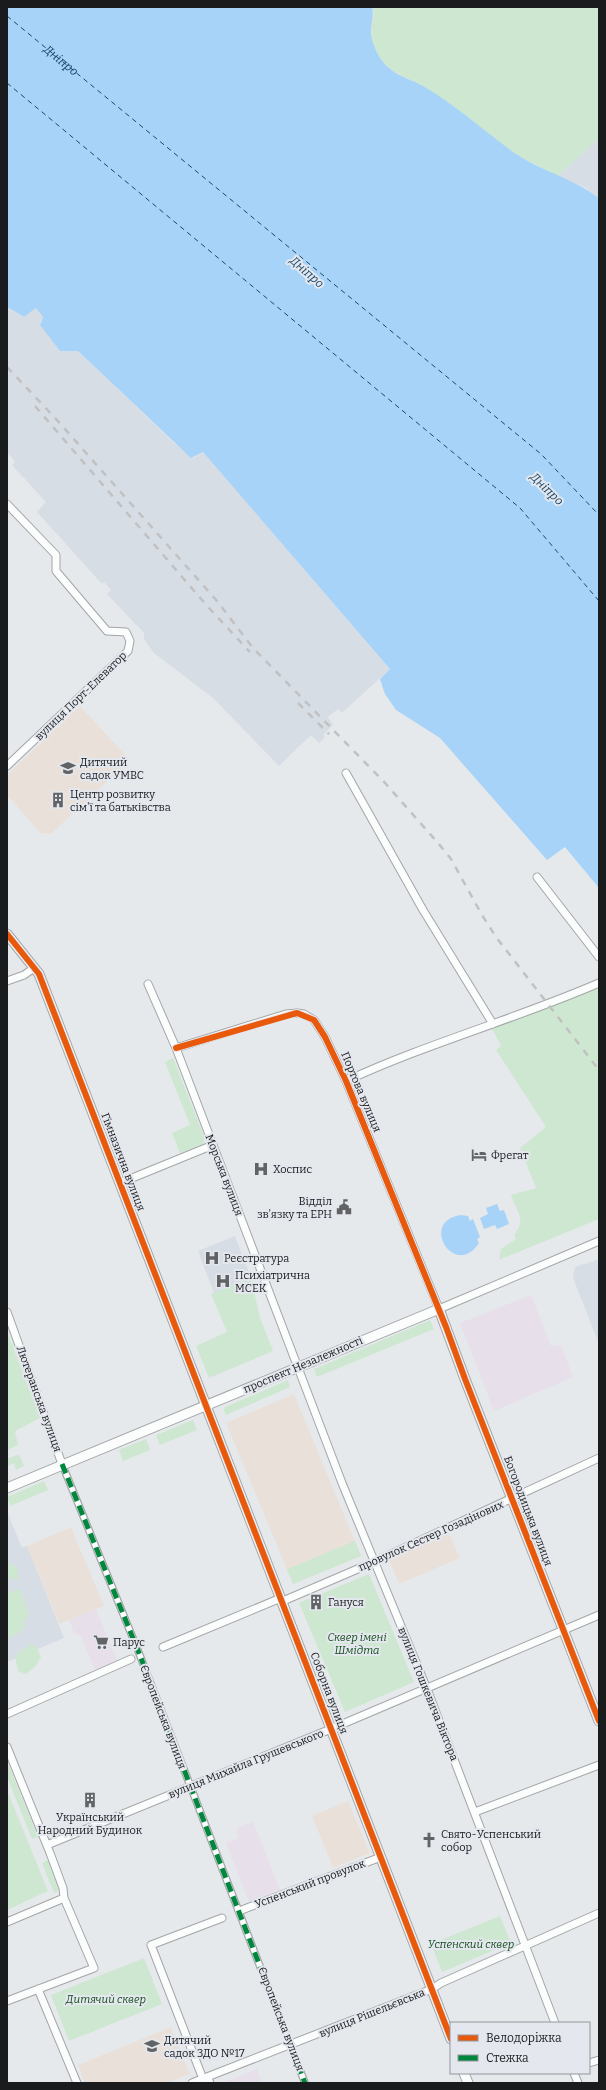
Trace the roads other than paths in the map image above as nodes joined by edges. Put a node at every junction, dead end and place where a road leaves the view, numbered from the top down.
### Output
1 (7, 504) edge
2 (7, 766) edge
3 (346, 773) dead end
4 (537, 877) dead end
5 (7, 934) edge
6 (599, 957) edge
7 (34, 968) junction
8 (7, 981) edge
9 (599, 983) edge
10 (148, 984) dead end
11 (493, 1024) junction
12 (176, 1048) junction
13 (346, 1081) junction
14 (213, 1146) junction
15 (120, 1183) junction
16 (599, 1241) edge
17 (439, 1309) junction
18 (7, 1312) edge
19 (298, 1367) junction
20 (206, 1406) junction
21 (599, 1458) edge
22 (62, 1464) junction
23 (7, 1488) edge
24 (513, 1499) junction
25 (374, 1562) junction
26 (282, 1599) junction
27 (599, 1615) edge
28 (563, 1630) junction
29 (163, 1646) dead end
30 (131, 1659) dead end
31 (428, 1689) junction
32 (7, 1714) edge
33 (599, 1721) edge
34 (332, 1729) junction
35 (7, 1747) edge
36 (599, 1765) edge
37 (189, 1787) junction
38 (475, 1812) junction
39 (47, 1845) junction
40 (381, 1857) junction
41 (64, 1898) junction
42 (239, 1911) junction
43 (599, 1913) edge
44 (222, 1918) dead end
45 (7, 1922) edge
46 (526, 1946) junction
47 (38, 1989) junction
48 (432, 1989) junction
49 (7, 2001) edge
50 (555, 2022) edge
51 (450, 2036) edge
52 (291, 2046) junction
53 (206, 2080) edge
54 (77, 2083) edge
55 (192, 2083) edge
56 (306, 2083) edge

1 - 2 street, вулиця Порт-Елеватор
3 - 11 street
4 - 6 street
5 - 7 street, Гімназична вулиця
7 - 8 street
7 - 15 street, Гімназична вулиця
9 - 11 street
10 - 12 street, Морська вулиця
11 - 13 street
12 - 13 street, Портова вулиця
12 - 14 street, Морська вулиця
13 - 17 street, Портова вулиця
14 - 15 street
14 - 19 street, Морська вулиця
15 - 20 street, Гімназична вулиця
16 - 17 street, проспект Незалежності
17 - 19 street, проспект Незалежності
17 - 24 street, Богородицька вулиця
18 - 22 street, Лютеранська вулиця
19 - 20 street, проспект Незалежності
19 - 25 street, вулиця Гошкевича Віктора
20 - 22 street, проспект Незалежності
20 - 26 street, Соборна вулиця
21 - 24 street, провулок Сестер Гозадінових
22 - 23 street, проспект Незалежності
22 - 37 street, Європейська вулиця
24 - 25 street, провулок Сестер Гозадінових
24 - 28 street, Богородицька вулиця
25 - 26 street, провулок Сестер Гозадінових
25 - 31 street, вулиця Гошкевича Віктора
26 - 29 street, провулок Сестер Гозадінових
26 - 34 street, Соборна вулиця
27 - 28 street, вулиця Михайла Грушевського
28 - 31 street, вулиця Михайла Грушевського
28 - 33 street, Богородицька вулиця
30 - 32 street
31 - 34 street, вулиця Михайла Грушевського
31 - 38 street, вулиця Гошкевича Віктора
34 - 37 street, вулиця Михайла Грушевського
34 - 40 street, Соборна вулиця
35 - 39 street
36 - 38 street
37 - 39 street, вулиця Михайла Грушевського
37 - 42 street, Європейська вулиця
38 - 46 street, вулиця Гошкевича Віктора
39 - 41 street
40 - 42 street, Успенський провулок
40 - 48 street, Соборна вулиця
41 - 45 street
41 - 47 street
42 - 52 street, Європейська вулиця
43 - 46 street, вулиця Рішельєвська
44 - 53 street
46 - 48 street, вулиця Рішельєвська
46 - 50 street, вулиця Гошкевича Віктора
47 - 49 street
47 - 54 street
48 - 51 street, Соборна вулиця
48 - 52 street, вулиця Рішельєвська
52 - 53 street, вулиця Рішельєвська
52 - 56 street, Європейська вулиця
53 - 55 street, вулиця Рішельєвська

